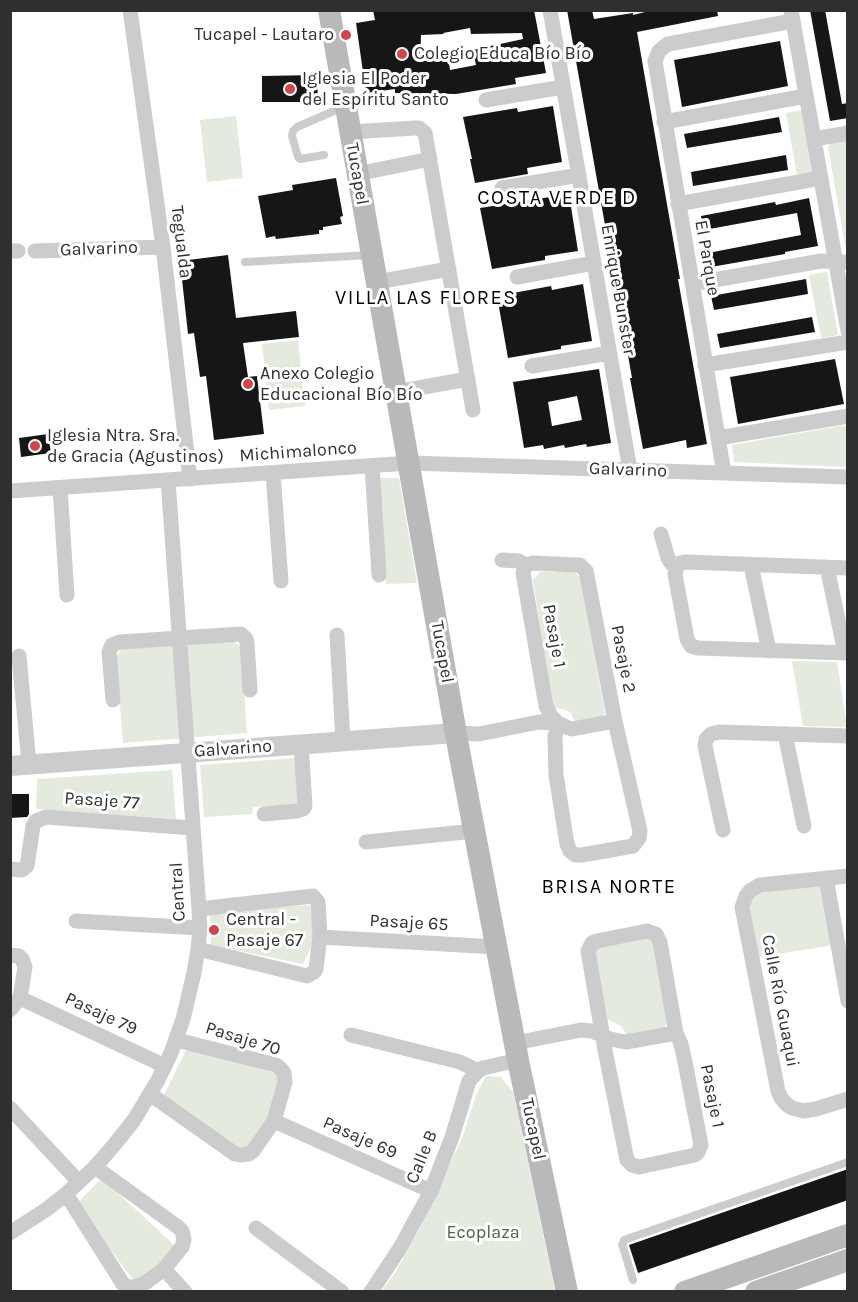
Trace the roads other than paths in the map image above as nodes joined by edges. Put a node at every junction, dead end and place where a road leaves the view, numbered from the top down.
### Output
1 (130, 10) edge
2 (328, 10) edge
3 (550, 10) edge
4 (792, 16) edge
5 (563, 87) junction
6 (806, 96) junction
7 (486, 100) dead end
8 (345, 106) junction
9 (664, 122) junction
10 (350, 132) junction
11 (848, 133) edge
12 (814, 138) junction
13 (324, 155) dead end
14 (430, 159) junction
15 (357, 174) junction
16 (579, 175) junction
17 (821, 178) junction
18 (502, 188) dead end
19 (678, 204) junction
20 (163, 247) junction
21 (35, 251) dead end
22 (372, 255) junction
23 (245, 262) dead end
24 (842, 262) edge
25 (594, 263) junction
26 (449, 269) junction
27 (517, 277) dead end
28 (376, 282) junction
29 (692, 284) junction
30 (848, 331) edge
31 (848, 342) edge
32 (610, 353) junction
33 (705, 365) junction
34 (532, 366) dead end
35 (468, 379) junction
36 (396, 392) junction
37 (473, 410) dead end
38 (848, 416) edge
39 (718, 438) junction
40 (408, 464) junction
41 (372, 466) junction
42 (630, 470) junction
43 (273, 473) junction
44 (724, 473) junction
45 (848, 477) edge
46 (190, 479) junction
47 (168, 480) junction
48 (60, 488) junction
49 (10, 491) edge
50 (661, 534) dead end
51 (502, 560) dead end
52 (751, 565) junction
53 (525, 566) junction
54 (677, 566) junction
55 (828, 567) junction
56 (848, 568) edge
57 (379, 574) dead end
58 (281, 581) dead end
59 (67, 595) dead end
60 (337, 635) dead end
61 (179, 638) junction
62 (769, 651) junction
63 (846, 653) edge
64 (19, 656) dead end
65 (250, 690) dead end
66 (113, 700) dead end
67 (615, 721) junction
68 (558, 723) junction
69 (456, 733) junction
70 (785, 734) junction
71 (848, 736) edge
72 (343, 741) junction
73 (301, 744) junction
74 (188, 753) junction
75 (20, 765) edge
76 (264, 814) dead end
77 (804, 826) dead end
78 (193, 828) junction
79 (723, 830) dead end
80 (475, 831) junction
81 (366, 842) dead end
82 (10, 869) edge
83 (848, 876) edge
84 (826, 879) junction
85 (199, 909) junction
86 (76, 921) dead end
87 (200, 928) junction
88 (320, 937) junction
89 (497, 947) junction
90 (198, 949) junction
91 (10, 955) edge
92 (848, 1001) edge
93 (15, 1004) edge
94 (676, 1033) junction
95 (351, 1035) dead end
96 (603, 1036) junction
97 (177, 1040) junction
98 (517, 1051) junction
99 (165, 1066) junction
100 (478, 1071) junction
101 (150, 1094) junction
102 (848, 1099) edge
103 (10, 1108) edge
104 (274, 1121) junction
105 (848, 1162) edge
106 (95, 1167) junction
107 (79, 1182) junction
108 (431, 1191) junction
109 (66, 1194) junction
110 (256, 1228) dead end
111 (10, 1233) edge
112 (848, 1235) edge
113 (848, 1260) edge
114 (165, 1269) junction
115 (633, 1280) dead end
116 (185, 1292) edge
117 (342, 1292) edge
118 (371, 1292) edge
119 (567, 1292) edge
120 (685, 1292) edge
121 (756, 1292) edge

1 - 20 street, Tegualda
2 - 8 main road, Tucapel
3 - 5 street, Enrique Bunster
4 - 6 street
4 - 9 street, El Parque
5 - 7 street
5 - 16 street, Enrique Bunster
6 - 9 street
6 - 12 street
8 - 10 main road, Tucapel
8 - 13 lane
9 - 19 street, El Parque
10 - 14 street
10 - 15 main road, Tucapel
11 - 12 street
12 - 17 street
14 - 15 street
14 - 26 street
15 - 22 main road, Tucapel
16 - 18 street
16 - 25 street, Enrique Bunster
17 - 19 street
17 - 24 street
19 - 29 street, El Parque
20 - 21 street, Galvarino
20 - 46 street, Tegualda
22 - 23 lane
22 - 28 main road, Tucapel
24 - 29 street
24 - 30 street
25 - 27 street
25 - 32 street, Enrique Bunster
26 - 28 street
26 - 35 street
28 - 36 main road, Tucapel
29 - 33 street, El Parque
31 - 33 street
32 - 34 street
32 - 42 street, Enrique Bunster
33 - 39 street, El Parque
35 - 36 street
35 - 37 street
36 - 40 main road, Tucapel
38 - 39 street
39 - 44 street, El Parque
40 - 41 street, Michimalonco
40 - 42 street, Galvarino
40 - 69 main road, Tucapel
41 - 43 street, Michimalonco
41 - 57 street
42 - 44 street, Galvarino
43 - 46 street, Michimalonco
43 - 58 street
44 - 45 street, Galvarino
46 - 47 street, Michimalonco
47 - 48 street, Michimalonco
47 - 61 street, Central
48 - 49 street, Michimalonco
48 - 59 street
50 - 54 street
51 - 53 street, Pasaje 2
52 - 54 street
52 - 55 street
52 - 62 street
53 - 67 street, Pasaje 2
53 - 68 street, Pasaje 1
54 - 62 street
55 - 56 street
55 - 63 street
60 - 72 street
61 - 65 street
61 - 66 street
61 - 74 street, Central
62 - 63 street
64 - 75 street
67 - 68 street
67 - 68 street, Pasaje 2
68 - 69 street
69 - 72 street, Galvarino
69 - 80 main road, Tucapel
70 - 71 street
70 - 77 street
70 - 79 street
72 - 73 street, Galvarino
73 - 74 street, Galvarino
73 - 76 street
74 - 75 street, Galvarino
74 - 78 street, Central
78 - 82 street, Pasaje 77
78 - 85 street, Central
80 - 81 street
80 - 89 main road, Tucapel
83 - 84 street
84 - 92 street
84 - 102 street, Calle Río Guaqui
85 - 87 street, Central
85 - 88 street
86 - 87 street
87 - 90 street, Central
88 - 89 street, Pasaje 65
88 - 90 street
89 - 98 main road, Tucapel
90 - 97 street, Central
91 - 93 street
93 - 99 street, Pasaje 79
94 - 96 street
94 - 96 street, Pasaje 1
94 - 96 street, Pasaje 1
95 - 100 street
96 - 98 street
97 - 99 street, Central
97 - 104 street, Pasaje 70
98 - 100 street
98 - 119 main road, Tucapel
99 - 101 street, Central
100 - 108 street, Calle B
101 - 104 street
101 - 106 street, Central
103 - 107 street
104 - 108 street, Pasaje 69
105 - 115 lane
106 - 107 street, Central
106 - 114 street
107 - 109 street, Central
108 - 118 street, Calle B
109 - 111 street, Central
109 - 114 street
110 - 117 street
112 - 120 main road
113 - 121 main road
114 - 116 street

